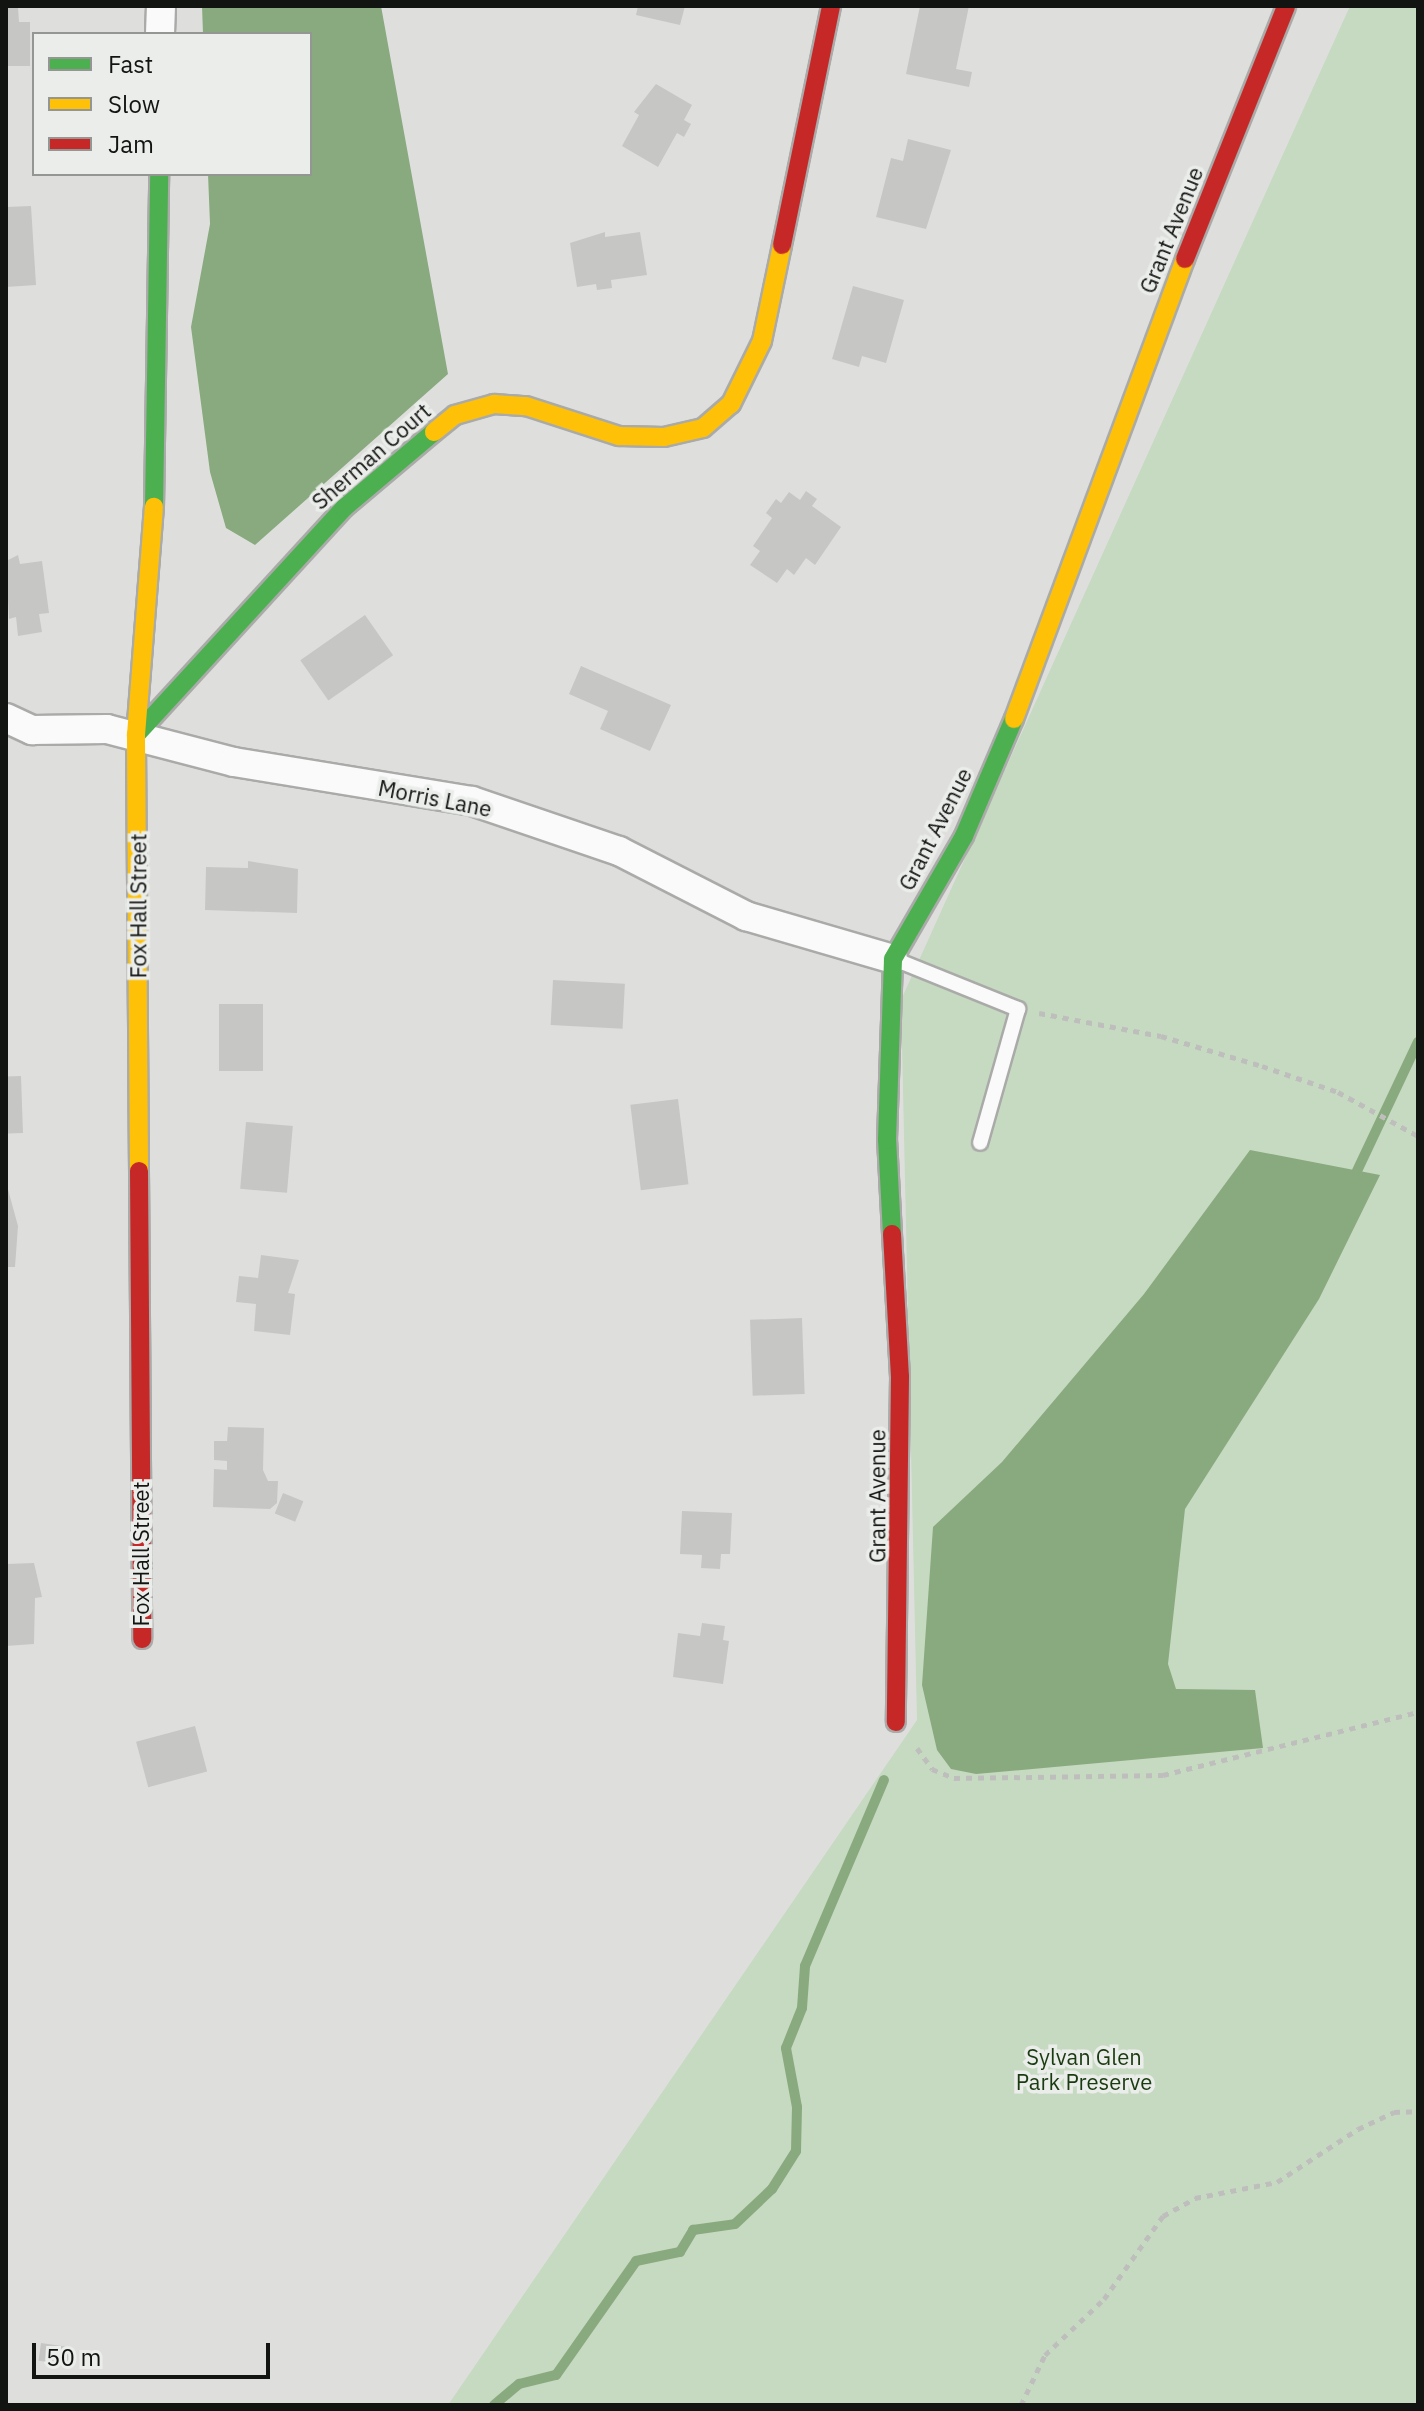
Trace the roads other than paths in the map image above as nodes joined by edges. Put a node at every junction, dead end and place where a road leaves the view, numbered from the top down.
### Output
1 (161, 6) edge
2 (831, 6) edge
3 (1286, 6) edge
4 (160, 32) edge
5 (159, 176) edge
6 (6, 718) edge
7 (136, 735) junction
8 (893, 959) junction
9 (980, 1143) dead end
10 (142, 1639) dead end
11 (896, 1722) road end

1 - 4 street
2 - 7 street, Sherman Court
3 - 8 street, Grant Avenue
5 - 7 street, Fox Hall Street
6 - 7 street, Morris Lane
7 - 8 street, Morris Lane
7 - 10 street, Fox Hall Street
8 - 9 lane
8 - 11 street, Grant Avenue

